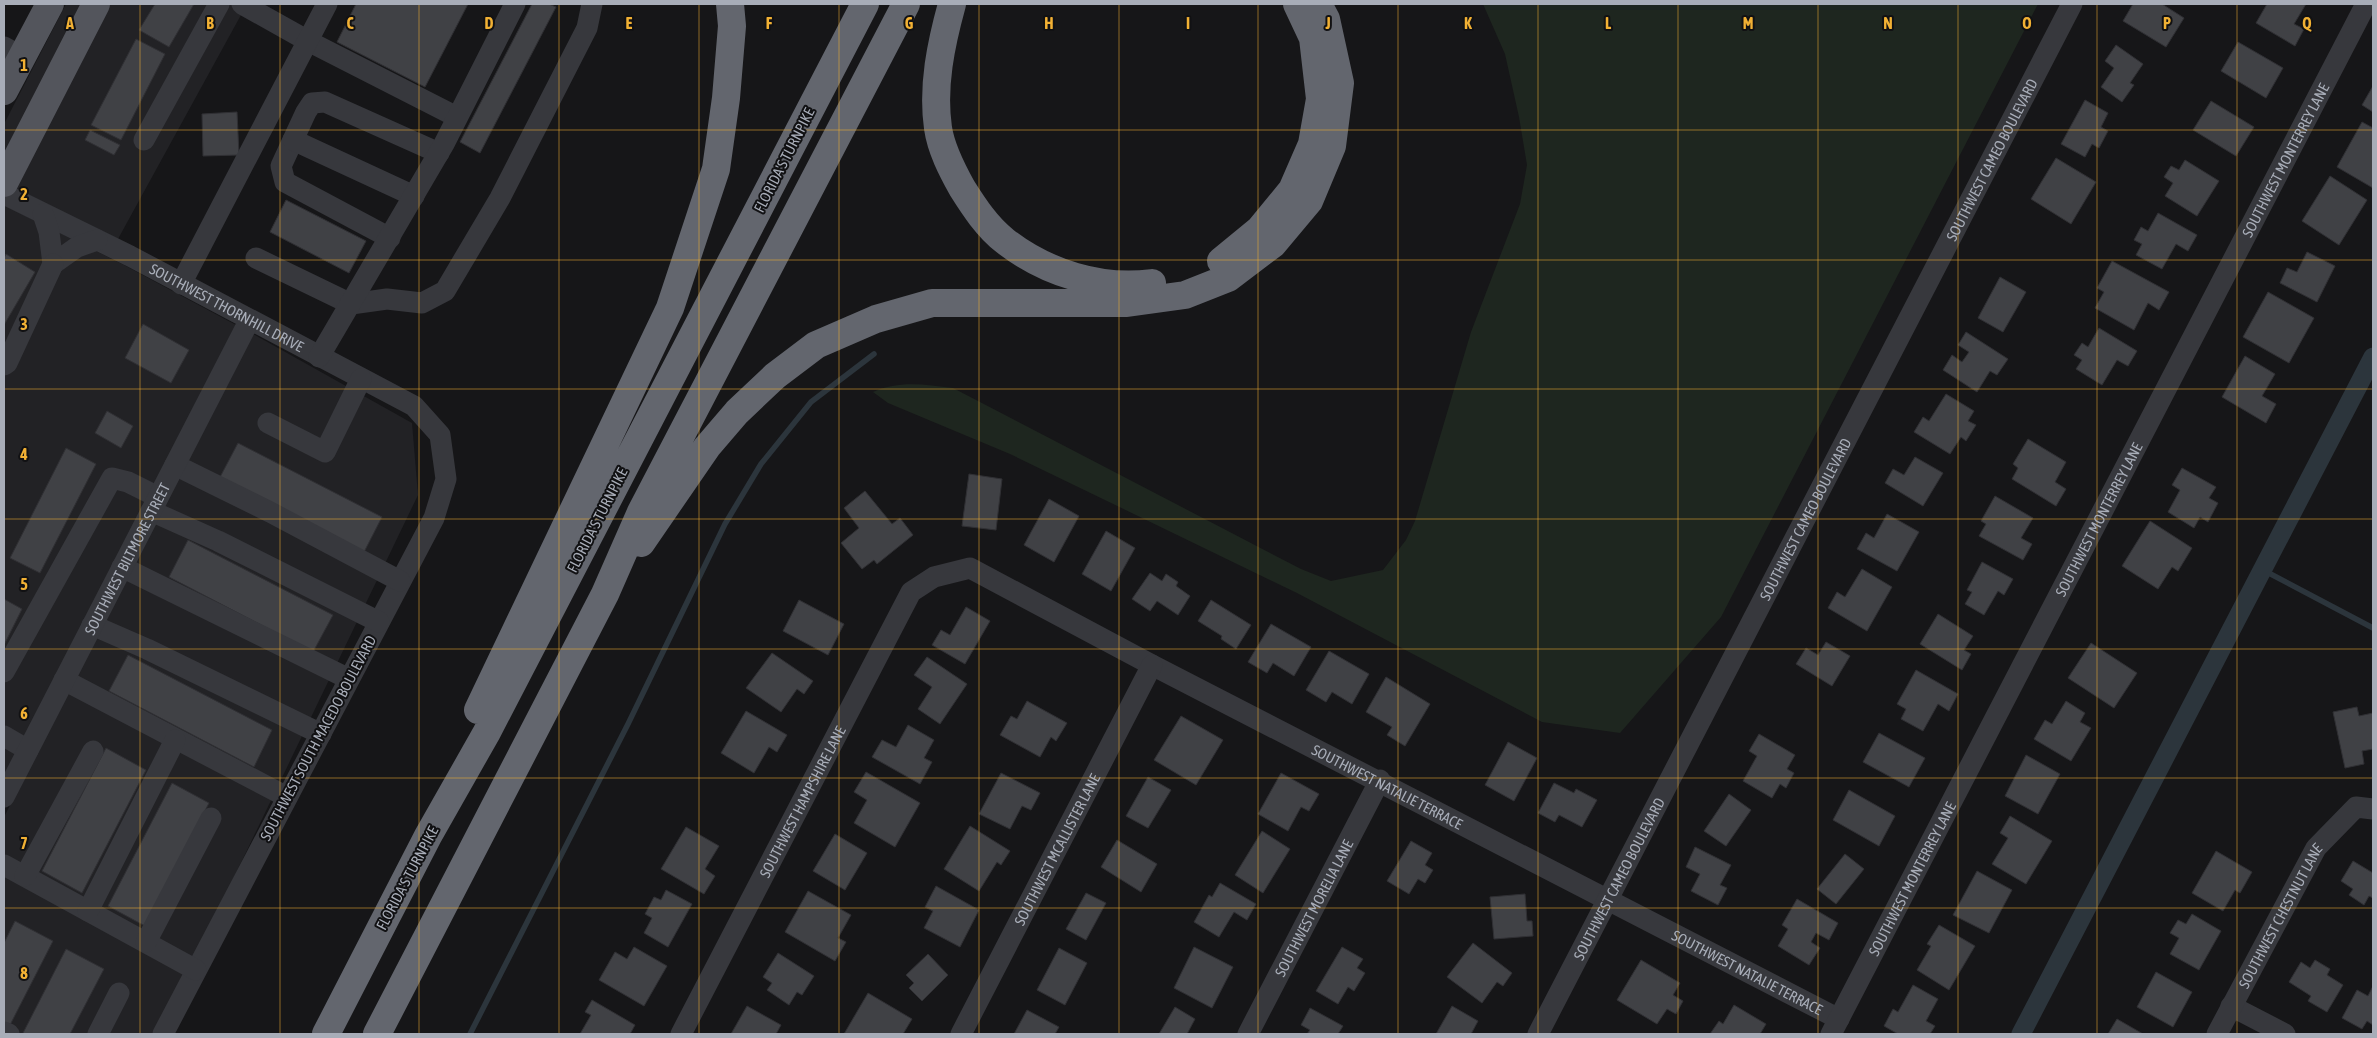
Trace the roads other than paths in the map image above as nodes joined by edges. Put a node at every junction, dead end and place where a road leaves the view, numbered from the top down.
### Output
1 (50, 4) edge
2 (96, 4) edge
3 (219, 4) edge
4 (242, 4) edge
5 (327, 4) edge
6 (515, 4) edge
7 (592, 4) edge
8 (730, 4) edge
9 (865, 4) edge
10 (906, 4) edge
11 (952, 4) edge
12 (1297, 4) edge
13 (1318, 4) edge
14 (2072, 4) edge
15 (2366, 4) edge
16 (308, 41) junction
17 (13, 52) edge
18 (4, 92) edge
19 (458, 117) junction
20 (144, 140) dead end
21 (293, 140) junction
22 (439, 153) junction
23 (4, 183) edge
24 (4, 194) edge
25 (414, 196) junction
26 (43, 214) junction
27 (390, 238) junction
28 (97, 240) junction
29 (256, 258) dead end
30 (53, 264) junction
31 (181, 284) junction
32 (351, 304) junction
33 (249, 320) junction
34 (320, 357) junction
35 (4, 365) edge
36 (361, 379) junction
37 (268, 424) dead end
38 (440, 434) joint
39 (175, 465) junction
40 (154, 504) junction
41 (122, 568) junction
42 (934, 578) joint
43 (400, 581) junction
44 (605, 594) junction
45 (379, 622) junction
46 (92, 625) junction
47 (1152, 665) junction
48 (4, 672) edge
49 (64, 680) junction
50 (349, 680) junction
51 (320, 734) junction
52 (4, 736) edge
53 (176, 740) junction
54 (28, 750) junction
55 (93, 751) dead end
56 (1380, 780) junction
57 (4, 796) edge
58 (287, 797) junction
59 (2364, 808) edge
60 (211, 818) dead end
61 (428, 836) junction
62 (4, 865) edge
63 (24, 876) junction
64 (1608, 898) junction
65 (88, 911) junction
66 (146, 942) junction
67 (196, 970) junction
68 (119, 993) dead end
69 (2231, 1006) junction
70 (1835, 1026) edge
71 (4, 1032) edge
72 (9, 1034) edge
73 (98, 1034) edge
74 (163, 1034) edge
75 (326, 1034) edge
76 (377, 1034) edge
77 (681, 1034) edge
78 (961, 1034) edge
79 (1248, 1034) edge
80 (1538, 1034) edge
81 (2217, 1034) edge
82 (2285, 1034) edge

1 - 17 main road
2 - 23 main road
3 - 20 street
4 - 16 street
5 - 16 street
6 - 19 street
7 - 32 street
8 - 61 highway
9 - 61 highway, FLORIDA'S TURNPIKE
10 - 44 highway
11 - 12 highway
13 - 44 highway
14 - 64 street, SOUTHWEST CAMEO BOULEVARD
15 - 70 street, SOUTHWEST MONTERREY LANE
16 - 19 street
16 - 31 street
17 - 18 main road
19 - 22 street
21 - 22 street
21 - 25 street
21 - 27 street
22 - 25 street
24 - 26 street, SOUTHWEST THORNHILL DRIVE
25 - 27 street
26 - 28 street, SOUTHWEST THORNHILL DRIVE
26 - 30 street
27 - 32 street
28 - 30 street
28 - 31 street, SOUTHWEST THORNHILL DRIVE
29 - 32 street
30 - 35 street
31 - 33 street, SOUTHWEST THORNHILL DRIVE
32 - 34 street
33 - 34 street, SOUTHWEST THORNHILL DRIVE
33 - 39 street, SOUTHWEST BILTMORE STREET
34 - 36 street, SOUTHWEST THORNHILL DRIVE
36 - 37 street
36 - 38 street, SOUTHWEST THORNHILL DRIVE
38 - 43 street, SOUTHWEST SOUTH MACEDO BOULEVARD
39 - 40 street, SOUTHWEST BILTMORE STREET
39 - 43 street
40 - 41 street, SOUTHWEST BILTMORE STREET
40 - 45 street
40 - 48 street
41 - 46 street, SOUTHWEST BILTMORE STREET
41 - 50 street
42 - 47 street, SOUTHWEST NATALIE TERRACE
42 - 77 street, SOUTHWEST HAMPSHIRE LANE
43 - 45 street, SOUTHWEST SOUTH MACEDO BOULEVARD
44 - 76 highway
45 - 50 street, SOUTHWEST SOUTH MACEDO BOULEVARD
46 - 49 street, SOUTHWEST BILTMORE STREET
46 - 51 street
47 - 56 street, SOUTHWEST NATALIE TERRACE
47 - 78 street, SOUTHWEST MCALLISTER LANE
49 - 53 street
49 - 54 street, SOUTHWEST BILTMORE STREET
50 - 51 street, SOUTHWEST SOUTH MACEDO BOULEVARD
51 - 58 street, SOUTHWEST SOUTH MACEDO BOULEVARD
52 - 54 street
53 - 58 street
53 - 65 street
54 - 57 street, SOUTHWEST BILTMORE STREET
55 - 63 street
56 - 64 street, SOUTHWEST NATALIE TERRACE
56 - 79 street, SOUTHWEST MORELIA LANE
58 - 67 street, SOUTHWEST SOUTH MACEDO BOULEVARD
59 - 69 street, SOUTHWEST CHESTNUT LANE
60 - 66 street
61 - 75 highway, FLORIDA'S TURNPIKE
62 - 63 street
63 - 65 street
64 - 70 street, SOUTHWEST NATALIE TERRACE
64 - 80 street, SOUTHWEST CAMEO BOULEVARD
65 - 66 street
66 - 67 street
67 - 74 street, SOUTHWEST SOUTH MACEDO BOULEVARD
68 - 73 street
69 - 81 street, SOUTHWEST CHESTNUT LANE
69 - 82 street
71 - 72 street

